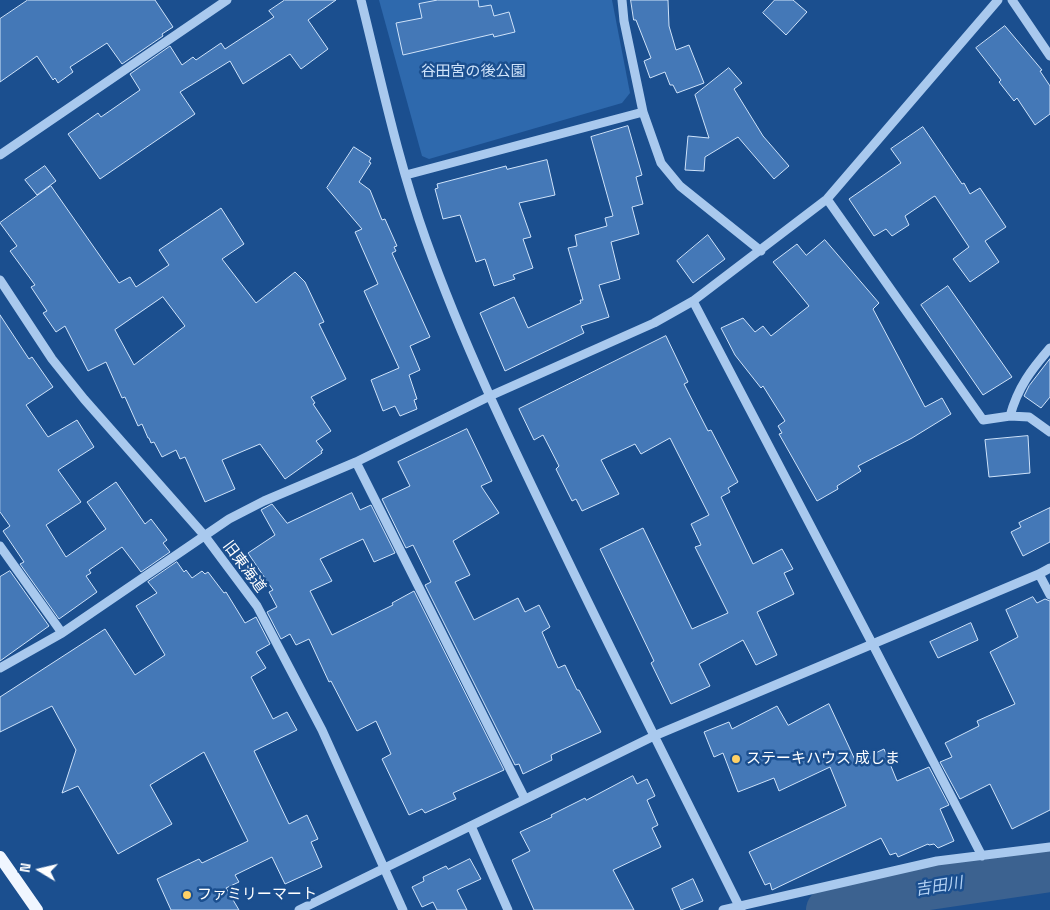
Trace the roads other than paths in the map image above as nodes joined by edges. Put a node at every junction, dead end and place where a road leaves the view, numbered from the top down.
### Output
1 (227, 0) edge
2 (360, 0) edge
3 (622, 0) edge
4 (998, 0) edge
5 (1012, 0) edge
6 (1050, 56) edge
7 (643, 112) junction
8 (0, 155) edge
9 (406, 174) junction
10 (827, 199) junction
11 (761, 251) junction
12 (0, 280) edge
13 (693, 302) junction
14 (1050, 348) edge
15 (490, 396) junction
16 (1010, 416) junction
17 (1050, 432) edge
18 (356, 462) junction
19 (204, 536) junction
20 (0, 546) edge
21 (1050, 568) edge
22 (1039, 574) junction
23 (1050, 595) edge
24 (62, 633) junction
25 (873, 645) junction
26 (0, 668) edge
27 (654, 736) junction
28 (525, 799) junction
29 (471, 826) junction
30 (1050, 847) edge
31 (982, 856) junction
32 (0, 857) edge
33 (384, 869) junction
34 (740, 908) edge
35 (36, 910) edge
36 (299, 910) edge
37 (403, 910) edge
38 (508, 910) edge
39 (723, 910) edge

1 - 8 street
2 - 9 street
3 - 7 street
4 - 10 street
5 - 6 street
7 - 9 street
7 - 11 street
9 - 15 street
10 - 11 street
10 - 16 street
11 - 13 street
12 - 19 street, 旧東海道
13 - 15 street
13 - 25 street
14 - 16 street
15 - 18 street
15 - 27 street
16 - 17 street
18 - 19 street
18 - 28 street
19 - 24 street
19 - 33 street, 旧東海道
20 - 24 street
21 - 22 street
22 - 23 street
22 - 25 street
24 - 26 street
25 - 27 street
25 - 31 street
27 - 28 street
27 - 34 street
28 - 29 street
29 - 33 street
29 - 38 street
30 - 31 street
31 - 34 street
32 - 35 main road
33 - 36 street
33 - 37 street, 旧東海道
34 - 39 street

